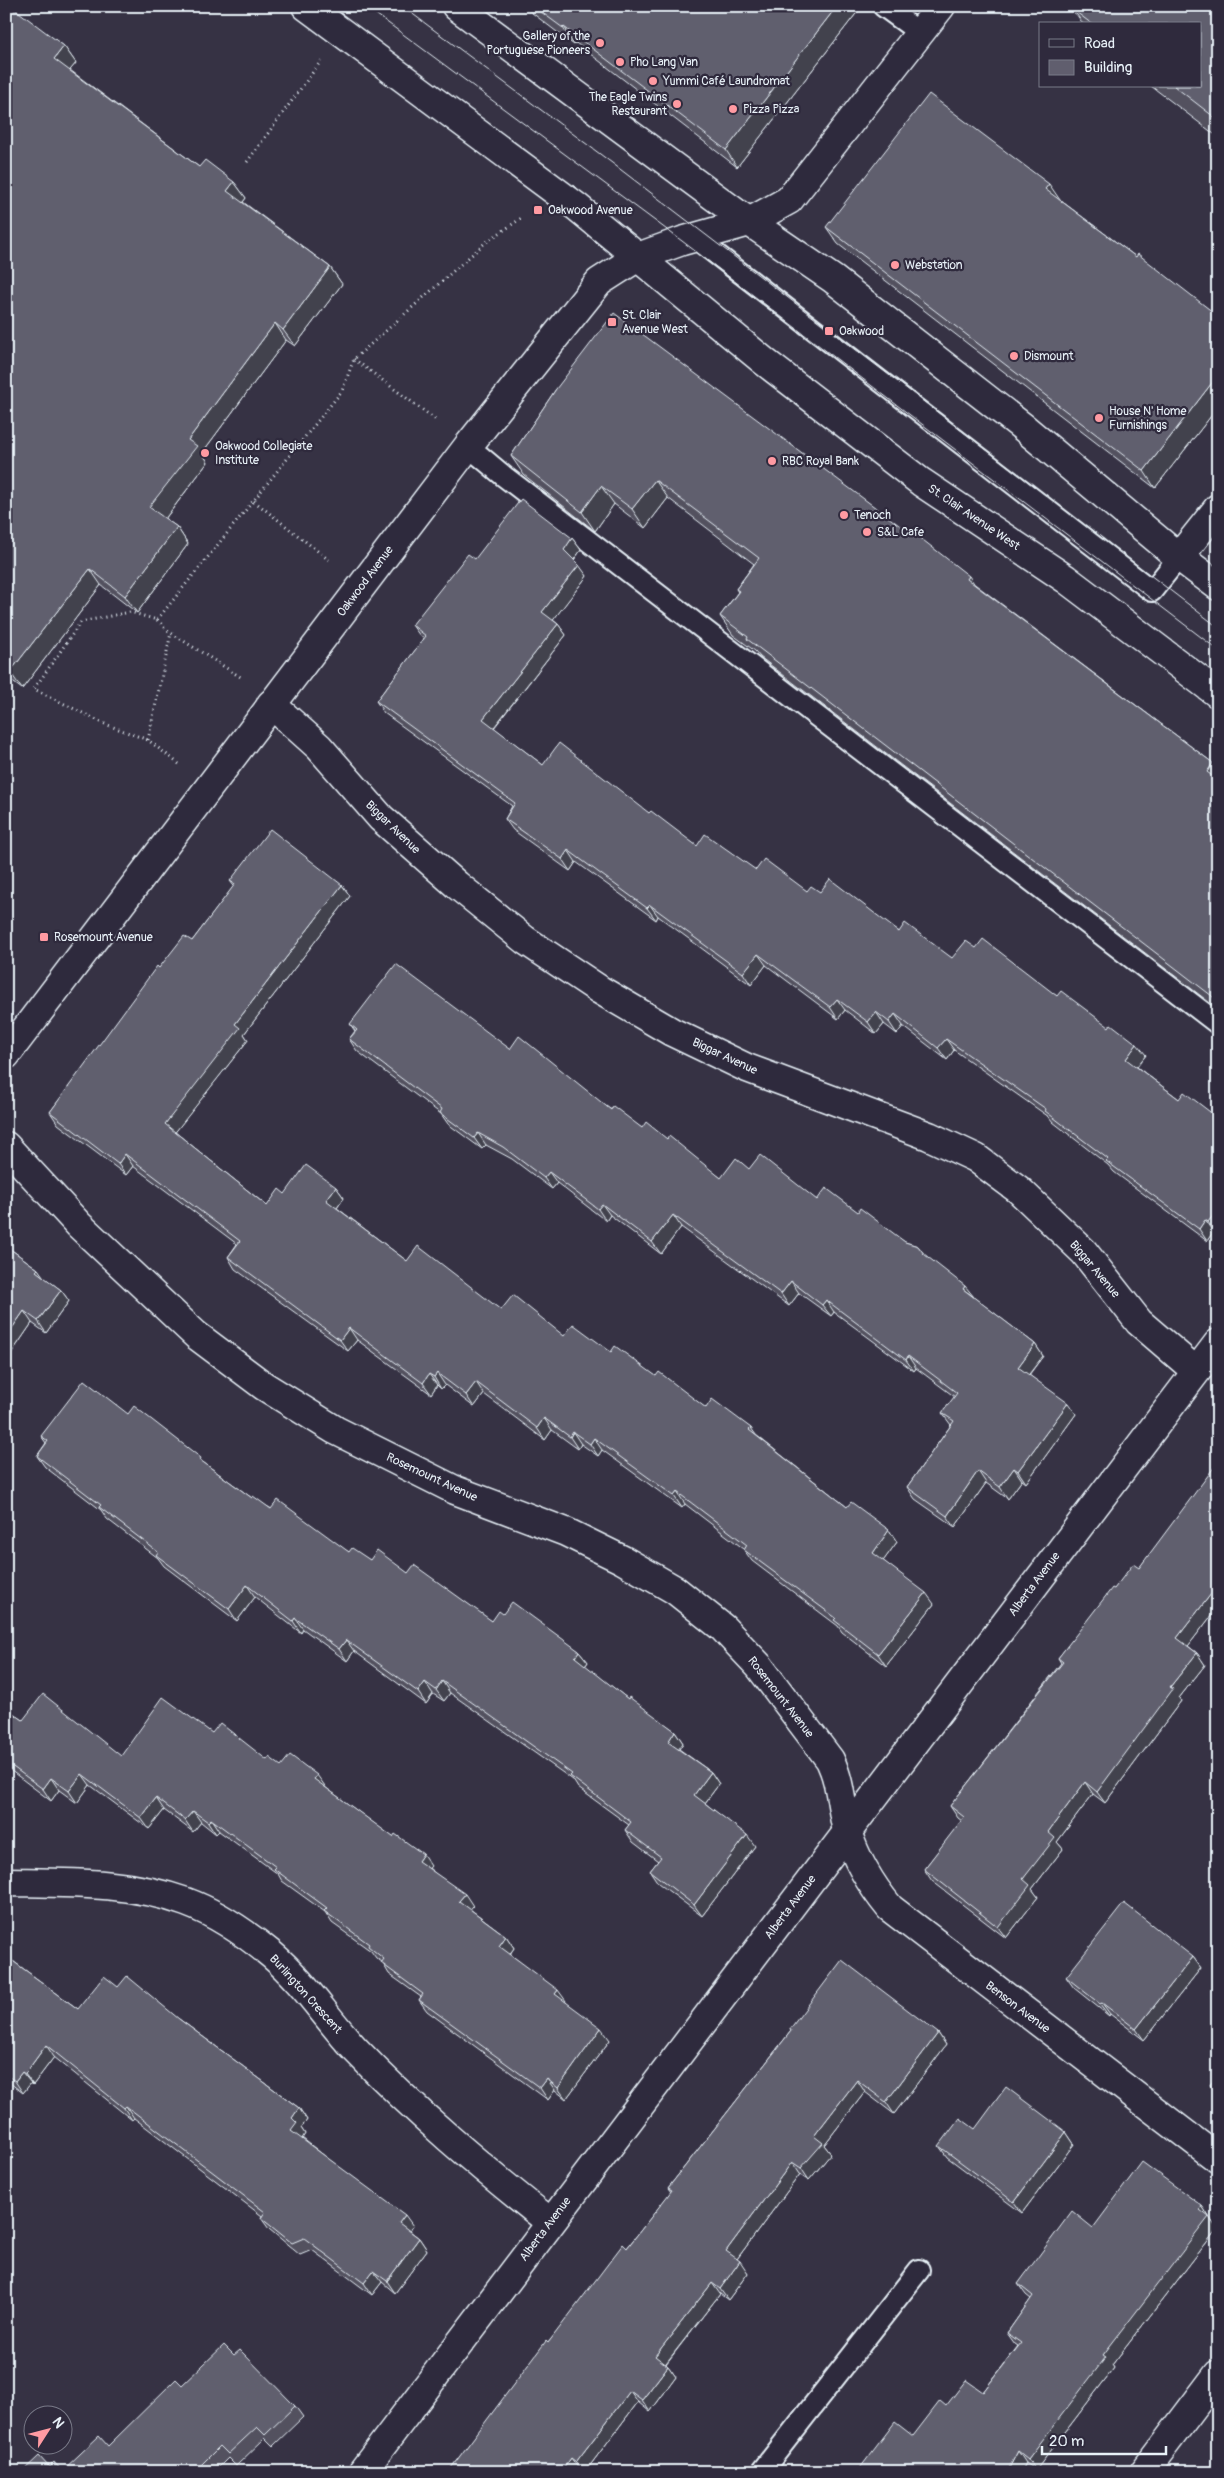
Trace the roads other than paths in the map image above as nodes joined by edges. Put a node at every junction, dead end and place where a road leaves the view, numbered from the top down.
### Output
1 (306, 6) edge
2 (456, 6) edge
3 (883, 6) edge
4 (941, 6) edge
5 (920, 33) junction
6 (749, 222) junction
7 (694, 237) junction
8 (638, 257) junction
9 (468, 446) junction
10 (1218, 508) edge
11 (1179, 557) junction
12 (1218, 586) edge
13 (1218, 694) edge
14 (271, 704) junction
15 (1218, 1024) edge
16 (6, 1055) edge
17 (6, 1146) edge
18 (1218, 1343) edge
19 (1196, 1370) junction
20 (847, 1831) junction
21 (6, 1882) edge
22 (1218, 2159) edge
23 (550, 2222) junction
24 (919, 2270) dead end
25 (1218, 2374) edge
26 (362, 2472) edge
27 (761, 2472) edge
28 (1144, 2472) edge

1 - 8 street, St. Clair Avenue West
2 - 6 street
3 - 5 lane
4 - 5 street, Oakwood Avenue
5 - 6 street, Oakwood Avenue
6 - 7 street, Oakwood Avenue
6 - 11 street
7 - 8 street, Oakwood Avenue
7 - 11 lane
8 - 9 street, Oakwood Avenue
8 - 13 street, St. Clair Avenue West
9 - 14 street, Oakwood Avenue
9 - 15 lane
10 - 11 street
11 - 12 street
14 - 16 street, Oakwood Avenue
14 - 19 street, Biggar Avenue
17 - 20 street, Rosemount Avenue
18 - 19 street, Alberta Avenue
19 - 20 street, Alberta Avenue
20 - 22 street, Benson Avenue
20 - 23 street, Alberta Avenue
21 - 23 street, Burlington Crescent
23 - 26 street, Alberta Avenue
24 - 27 lane
25 - 28 street

